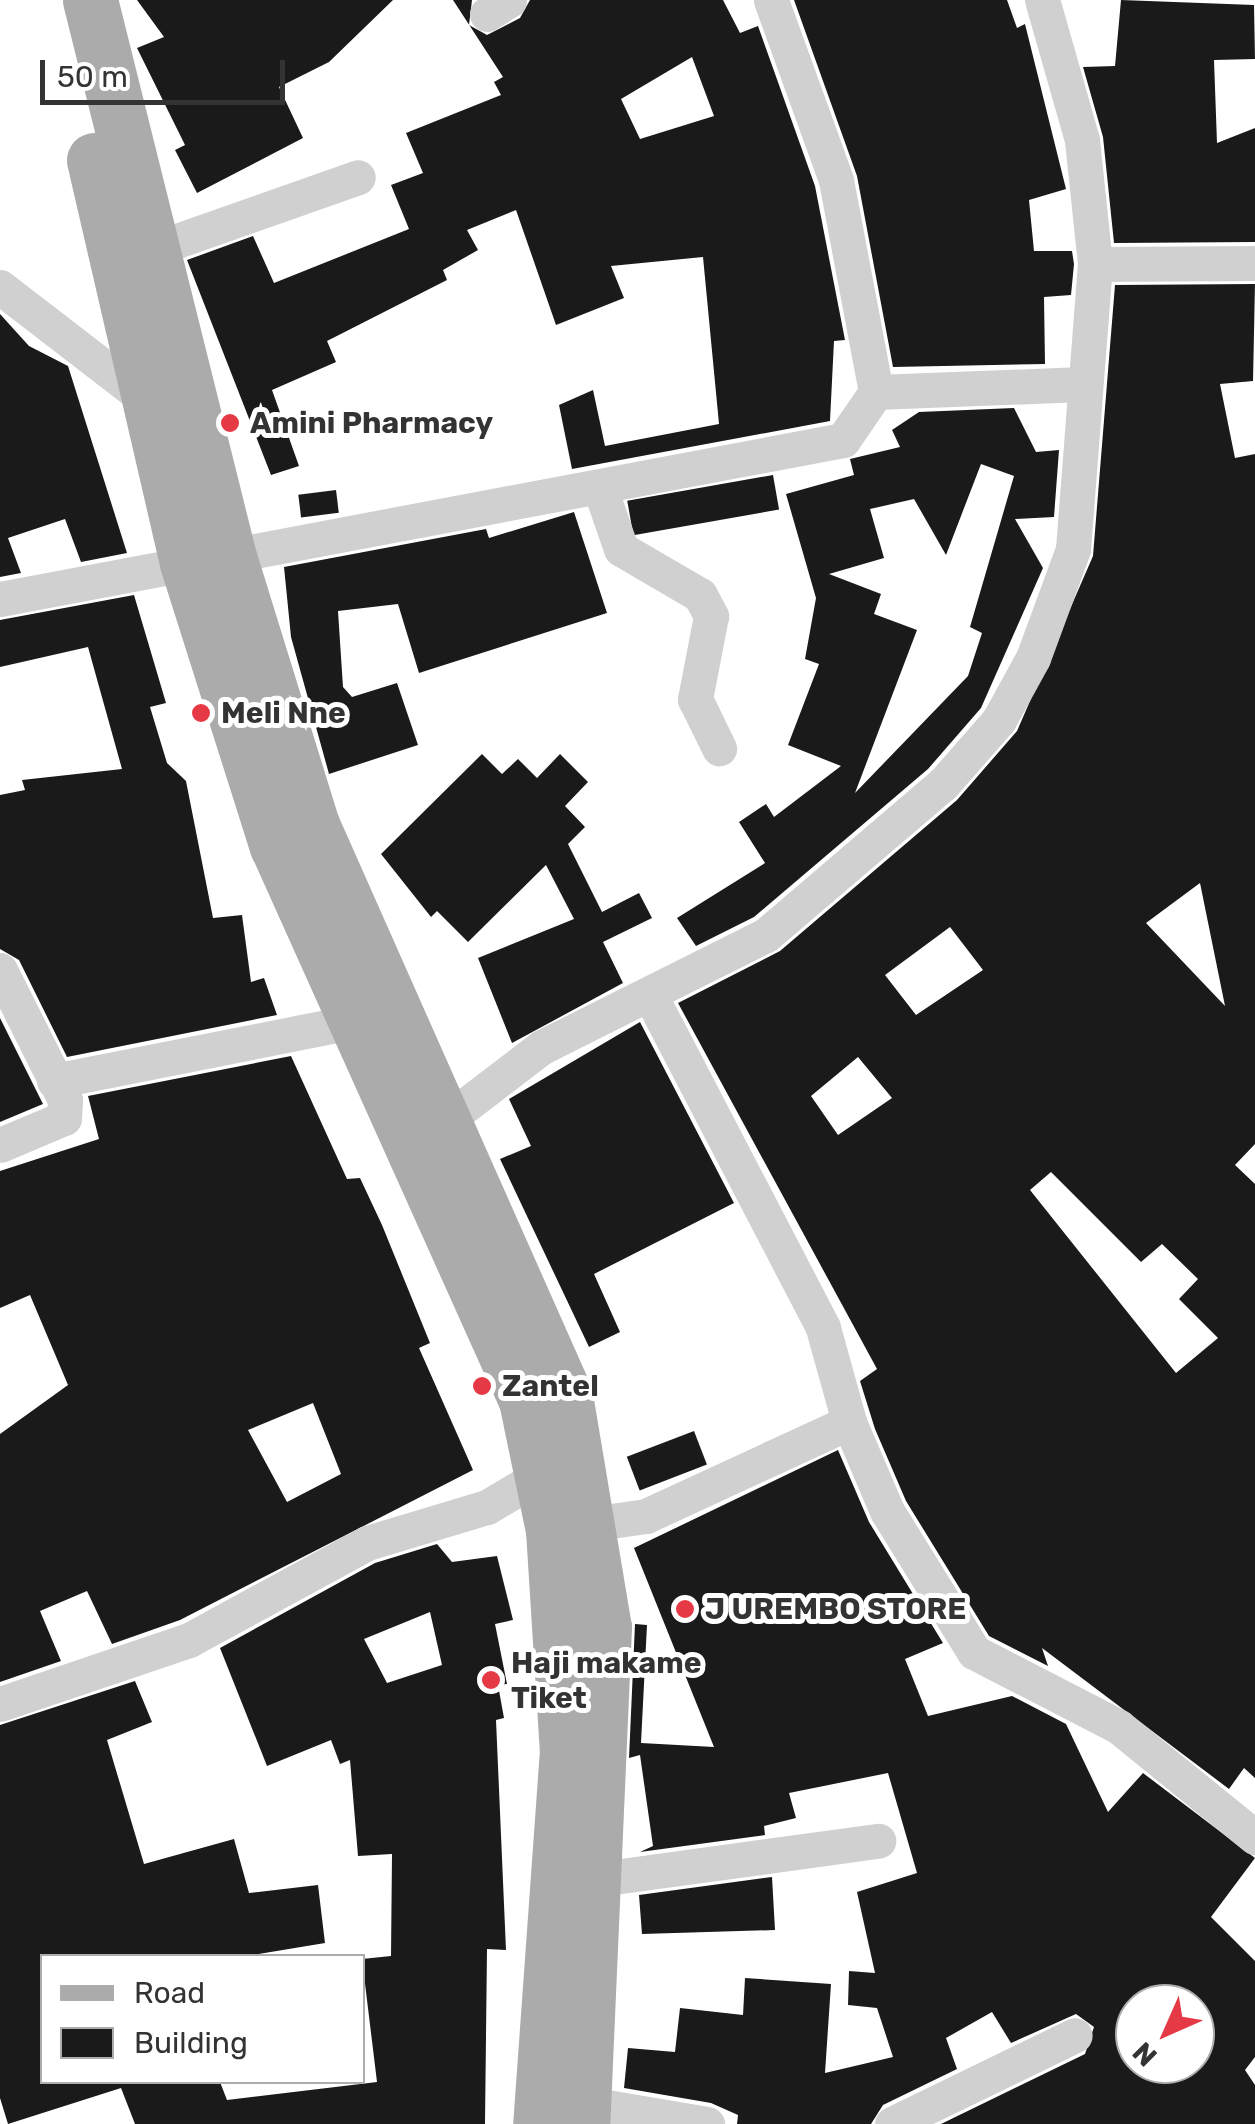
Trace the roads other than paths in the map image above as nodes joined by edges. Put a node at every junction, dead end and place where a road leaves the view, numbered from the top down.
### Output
1 (53, 0) edge
2 (90, 0) edge
3 (771, 0) edge
4 (1042, 0) edge
5 (358, 178) dead end
6 (154, 249) junction
7 (1095, 264) junction
8 (1255, 264) edge
9 (0, 288) edge
10 (1082, 384) junction
11 (876, 392) junction
12 (144, 398) junction
13 (601, 491) junction
14 (208, 560) junction
15 (0, 599) edge
16 (719, 748) dead end
17 (0, 970) edge
18 (650, 995) junction
19 (351, 1022) junction
20 (54, 1082) junction
21 (448, 1118) junction
22 (0, 1145) edge
23 (849, 1422) junction
24 (541, 1475) junction
25 (572, 1526) junction
26 (0, 1704) edge
27 (1255, 1838) edge
28 (878, 1841) dead end
29 (599, 1879) junction
30 (1075, 2035) dead end
31 (568, 2117) edge
32 (707, 2124) edge
33 (892, 2124) edge

1 - 12 main road
2 - 6 main road
3 - 11 street
4 - 7 street
5 - 6 street
6 - 14 main road
7 - 8 street
7 - 10 street
9 - 12 street
10 - 11 street
10 - 18 street
11 - 13 street
12 - 14 main road
13 - 14 street
13 - 16 street
14 - 15 street
14 - 19 main road
14 - 21 main road
17 - 20 street
18 - 21 street
18 - 23 street
19 - 20 street
19 - 24 main road
20 - 22 street
21 - 25 main road
23 - 25 street
23 - 27 street
24 - 25 main road
24 - 26 street
25 - 29 main road
25 - 31 main road
28 - 29 street
29 - 31 main road
30 - 33 street
31 - 32 street

